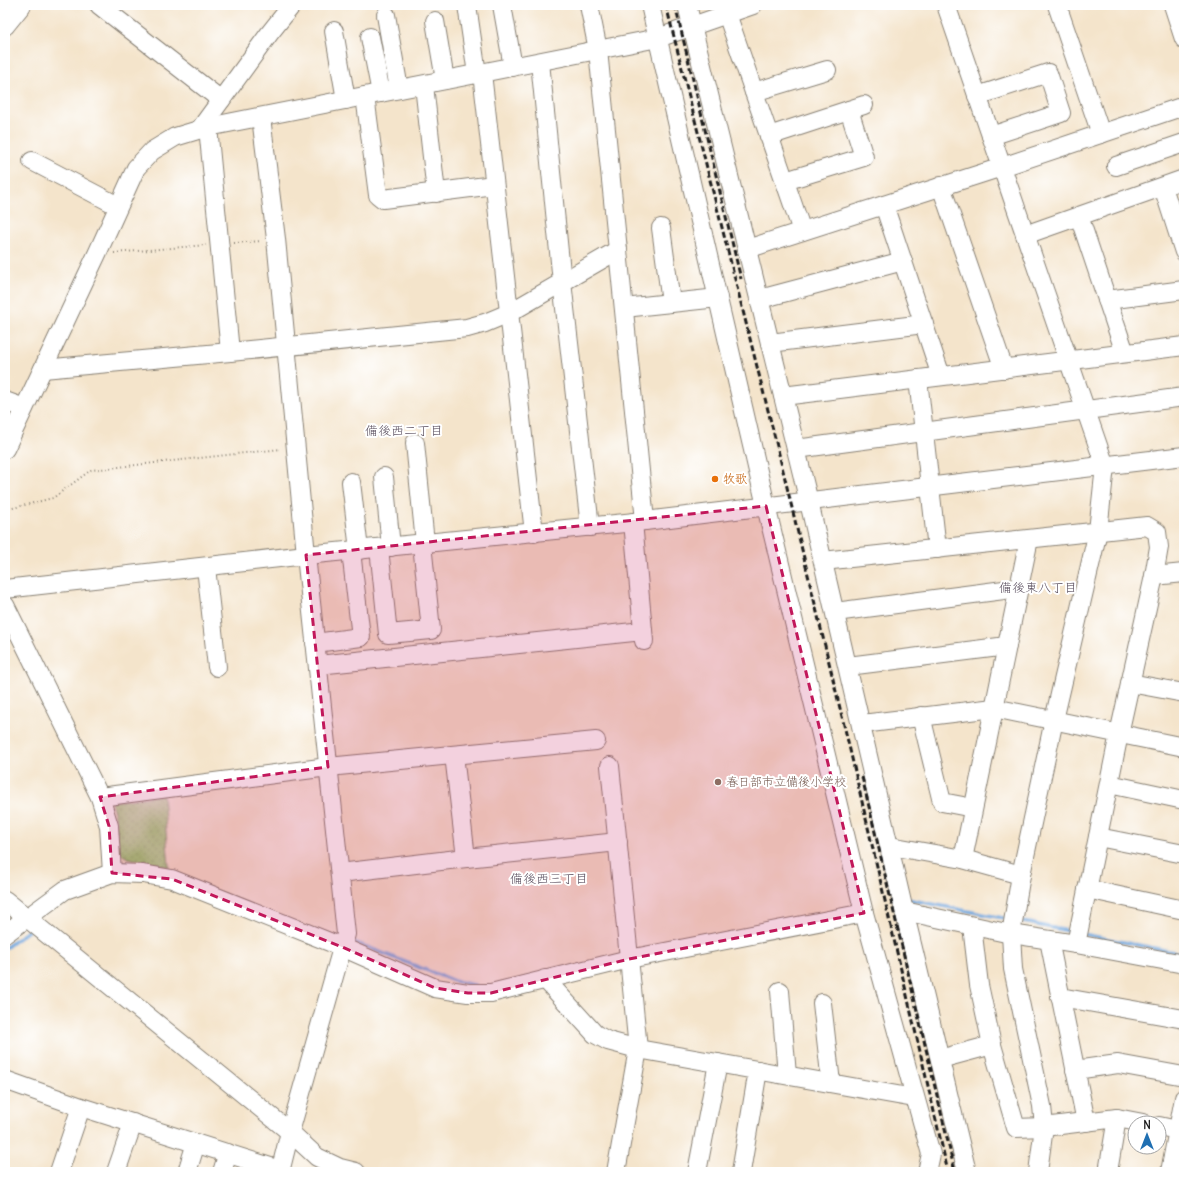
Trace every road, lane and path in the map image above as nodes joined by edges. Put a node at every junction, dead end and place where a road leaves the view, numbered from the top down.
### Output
1 (22, 5) edge
2 (99, 5) edge
3 (292, 5) edge
4 (467, 5) edge
5 (502, 5) edge
6 (589, 5) edge
7 (650, 5) edge
8 (688, 5) edge
9 (753, 5) edge
10 (946, 5) edge
11 (1057, 5) edge
12 (1173, 5) edge
13 (727, 14) junction
14 (386, 15) dead end
15 (435, 21) dead end
16 (5, 26) edge
17 (693, 26) junction
18 (334, 31) dead end
19 (1183, 34) edge
20 (370, 37) dead end
21 (658, 38) junction
22 (598, 50) junction
23 (540, 62) junction
24 (513, 67) junction
25 (827, 70) dead end
26 (479, 74) junction
27 (445, 80) junction
28 (424, 84) junction
29 (399, 89) junction
30 (754, 92) junction
31 (373, 95) junction
32 (977, 96) junction
33 (221, 100) junction
34 (346, 100) junction
35 (1184, 106) edge
36 (261, 117) junction
37 (204, 128) junction
38 (1102, 134) junction
39 (770, 136) junction
40 (991, 136) junction
41 (1184, 143) edge
42 (32, 161) dead end
43 (1116, 166) dead end
44 (1002, 167) junction
45 (1184, 179) edge
46 (785, 181) junction
47 (494, 185) junction
48 (942, 186) junction
49 (1163, 187) junction
50 (436, 193) junction
51 (884, 205) junction
52 (118, 206) junction
53 (1079, 216) junction
54 (661, 228) dead end
55 (802, 231) junction
56 (1025, 235) junction
57 (276, 239) junction
58 (219, 244) junction
59 (747, 249) junction
60 (618, 250) junction
61 (1184, 252) edge
62 (97, 254) junction
63 (903, 261) junction
64 (562, 282) junction
65 (1184, 290) edge
66 (718, 298) junction
67 (760, 299) junction
68 (1107, 300) junction
69 (670, 303) junction
70 (624, 308) junction
71 (509, 313) junction
72 (924, 324) junction
73 (770, 343) junction
74 (286, 346) junction
75 (1184, 346) edge
76 (230, 352) junction
77 (1125, 353) junction
78 (1068, 360) junction
79 (1004, 368) junction
80 (43, 369) junction
81 (941, 376) junction
82 (918, 379) junction
83 (783, 396) junction
84 (1184, 397) edge
85 (5, 401) edge
86 (24, 408) junction
87 (1085, 410) junction
88 (924, 432) junction
89 (415, 443) dead end
90 (296, 447) junction
91 (5, 449) edge
92 (796, 449) junction
93 (1184, 456) edge
94 (1105, 466) junction
95 (384, 477) dead end
96 (351, 482) dead end
97 (930, 488) junction
98 (809, 502) junction
99 (766, 506) junction
100 (5, 510) edge
101 (639, 522) junction
102 (590, 527) junction
103 (1098, 531) junction
104 (534, 533) junction
105 (1029, 539) junction
106 (424, 544) junction
107 (385, 547) junction
108 (937, 549) junction
109 (355, 550) junction
110 (306, 555) junction
111 (823, 561) junction
112 (206, 567) junction
113 (1184, 573) edge
114 (1154, 576) junction
115 (5, 588) edge
116 (1019, 588) junction
117 (5, 605) edge
118 (835, 612) junction
119 (315, 643) junction
120 (1007, 646) junction
121 (318, 665) junction
122 (848, 666) junction
123 (217, 667) dead end
124 (1130, 683) junction
125 (1184, 693) edge
126 (994, 708) junction
127 (921, 716) junction
128 (1054, 720) junction
129 (862, 724) junction
130 (1119, 734) junction
131 (596, 741) dead end
132 (1184, 747) edge
133 (454, 755) junction
134 (610, 766) dead end
135 (328, 767) junction
136 (1109, 784) junction
137 (100, 797) junction
138 (1184, 800) edge
139 (973, 808) junction
140 (1098, 837) junction
141 (618, 842) junction
142 (890, 846) junction
143 (1184, 854) edge
144 (466, 858) junction
145 (963, 859) junction
146 (112, 873) junction
147 (340, 873) junction
148 (1021, 875) junction
149 (1087, 889) junction
150 (5, 900) edge
151 (1184, 910) edge
152 (904, 911) junction
153 (864, 913) junction
154 (26, 918) junction
155 (972, 926) junction
156 (5, 934) edge
157 (1012, 934) junction
158 (1049, 940) junction
159 (1076, 944) junction
160 (342, 947) junction
161 (629, 959) junction
162 (1184, 964) edge
163 (545, 979) junction
164 (780, 992) dead end
165 (1060, 998) junction
166 (822, 1003) dead end
167 (1184, 1020) edge
168 (992, 1045) junction
169 (638, 1049) junction
170 (940, 1058) junction
171 (718, 1063) junction
172 (758, 1070) junction
173 (1075, 1070) junction
174 (787, 1075) junction
175 (1184, 1076) edge
176 (5, 1080) edge
177 (831, 1083) junction
178 (914, 1098) junction
179 (1184, 1098) edge
180 (80, 1107) junction
181 (1117, 1118) junction
182 (1127, 1120) edge
183 (1086, 1122) junction
184 (133, 1123) junction
185 (1044, 1127) junction
186 (1167, 1128) edge
187 (1177, 1130) junction
188 (290, 1132) junction
189 (196, 1143) junction
190 (228, 1153) junction
191 (280, 1171) edge
192 (59, 1172) edge
193 (116, 1172) edge
194 (187, 1172) edge
195 (222, 1172) edge
196 (356, 1172) edge
197 (616, 1172) edge
198 (697, 1172) edge
199 (741, 1172) edge
200 (927, 1172) edge
201 (967, 1172) edge
202 (1038, 1172) edge
203 (1108, 1172) edge
204 (1170, 1172) edge

1 - 16 street
2 - 33 street
3 - 33 street
4 - 26 street
5 - 24 street
6 - 22 street
7 - 21 street
8 - 17 street
9 - 13 street
10 - 32 street
11 - 38 street
12 - 19 street
13 - 17 street
13 - 30 street
14 - 29 street
15 - 27 street
17 - 21 street
17 - 59 street
18 - 34 street
20 - 31 street
21 - 22 street
21 - 66 street
22 - 23 street
22 - 60 street
23 - 24 street
23 - 64 street
24 - 26 street
25 - 30 street
26 - 27 street
26 - 47 street
27 - 28 street
28 - 29 street
28 - 50 street
29 - 31 street
30 - 39 street
31 - 34 street
31 - 50 street
32 - 40 street
32 - 40 street
33 - 37 street
34 - 36 street
35 - 38 street
36 - 37 street
36 - 57 street
37 - 52 street
37 - 58 street
38 - 44 street
39 - 46 street
39 - 46 street
40 - 44 street
41 - 43 street
42 - 52 street
44 - 48 street
44 - 56 street
45 - 49 street
46 - 55 street
47 - 50 street
47 - 71 street
48 - 51 street
48 - 79 street
49 - 53 street
49 - 61 street
51 - 55 street
51 - 63 street
52 - 62 street
53 - 56 street
53 - 68 street
54 - 69 street
55 - 59 street
56 - 78 street
57 - 58 path
57 - 74 street
58 - 62 path
58 - 76 street
59 - 67 street
60 - 64 street
60 - 70 street
62 - 80 street
63 - 67 street
63 - 72 street
64 - 71 street
64 - 102 street
65 - 68 street
66 - 69 street
66 - 99 street
67 - 73 street
68 - 77 street
69 - 70 street
70 - 101 street
71 - 74 street
71 - 104 street
72 - 73 street
72 - 81 street
73 - 83 street
74 - 76 street
74 - 90 street
75 - 77 street
76 - 80 street
77 - 78 street
78 - 79 street
78 - 87 street
79 - 81 street
80 - 86 street
81 - 82 street
82 - 83 street
82 - 88 street
83 - 92 street
84 - 87 street
85 - 86 street
86 - 91 street
87 - 88 street
87 - 94 street
88 - 92 street
88 - 97 street
89 - 106 street
90 - 100 path
90 - 110 street
92 - 98 street
93 - 94 street
94 - 97 street
94 - 103 street
95 - 107 street
96 - 109 street
97 - 98 street
97 - 108 street
98 - 99 street
98 - 111 street
99 - 101 street
99 - 153 street
101 - 102 street
101 - 121 street
102 - 104 street
103 - 105 street
103 - 114 street
103 - 128 street
104 - 106 street
105 - 108 street
105 - 116 street
106 - 107 street
106 - 107 street
107 - 109 street
108 - 111 street
109 - 110 street
109 - 119 street
110 - 112 street
110 - 119 street
111 - 118 street
112 - 115 street
112 - 123 street
113 - 114 street
114 - 124 street
116 - 118 street
116 - 120 street
117 - 137 street
118 - 122 street
119 - 121 street
120 - 122 street
120 - 126 street
121 - 135 street
122 - 129 street
124 - 125 street
124 - 130 street
126 - 127 street
126 - 128 street
126 - 139 street
127 - 129 street
127 - 139 street
128 - 130 street
128 - 148 street
129 - 142 street
130 - 132 street
130 - 136 street
131 - 133 street
133 - 135 street
133 - 144 street
134 - 141 street
135 - 137 street
135 - 147 street
136 - 138 street
136 - 140 street
137 - 146 street
139 - 145 street
140 - 143 street
140 - 149 street
141 - 144 street
141 - 161 street
142 - 145 street
142 - 152 street
144 - 147 street
145 - 148 street
146 - 154 street
146 - 160 street
147 - 160 street
148 - 157 street
149 - 151 street
149 - 159 street
150 - 154 street
152 - 155 street
152 - 170 street
153 - 161 street
153 - 178 street
154 - 156 street
154 - 188 street
155 - 157 street
155 - 168 street
157 - 158 street
157 - 185 street
158 - 159 street
158 - 165 street
159 - 162 street
160 - 163 street
160 - 188 street
161 - 163 street
161 - 169 street
163 - 169 street
164 - 174 street
165 - 167 street
165 - 173 street
166 - 177 street
168 - 170 street
168 - 185 street
169 - 171 street
169 - 197 street
170 - 201 street
171 - 172 street
171 - 198 street
172 - 174 street
172 - 199 street
173 - 175 street
173 - 183 street
174 - 177 street
176 - 180 street
177 - 178 street
178 - 200 street
179 - 187 street
180 - 184 street
180 - 192 street
181 - 182 street
181 - 183 street
181 - 203 street
183 - 185 street
184 - 189 street
184 - 193 street
185 - 202 street
186 - 187 street
187 - 204 street
188 - 191 street
188 - 196 street
189 - 190 street
189 - 194 street
190 - 191 street
190 - 195 street

